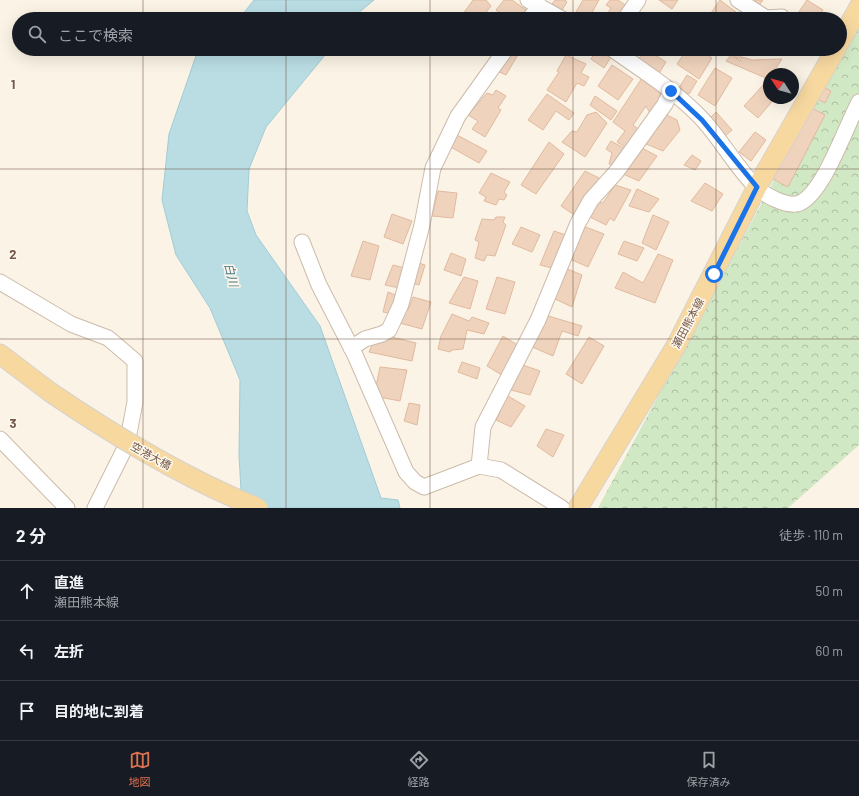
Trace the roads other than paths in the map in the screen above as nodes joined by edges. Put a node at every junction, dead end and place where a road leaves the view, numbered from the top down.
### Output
1 (638, 0) edge
2 (738, 0) edge
3 (534, 3) edge
4 (859, 7) edge
5 (550, 12) edge
6 (630, 12) edge
7 (757, 12) edge
8 (847, 29) edge
9 (501, 56) edge
10 (622, 56) edge
11 (832, 56) edge
12 (671, 91) junction
13 (859, 102) edge
14 (757, 187) junction
15 (302, 242) dead end
16 (0, 282) edge
17 (352, 348) junction
18 (0, 354) edge
19 (0, 439) edge
20 (479, 466) junction
21 (584, 506) edge
22 (67, 508) edge
23 (95, 508) edge
24 (258, 508) edge
25 (562, 508) edge

1 - 6 street
2 - 7 street
3 - 5 street
4 - 8 main road
9 - 17 street
10 - 12 street
11 - 14 main road, 瀬田熊本線
12 - 14 street
12 - 20 street
13 - 14 street
14 - 21 main road, 瀬田熊本線
15 - 17 street
16 - 23 street
17 - 20 street
18 - 24 main road, 空港大橋, bridge
19 - 22 street
20 - 25 street

